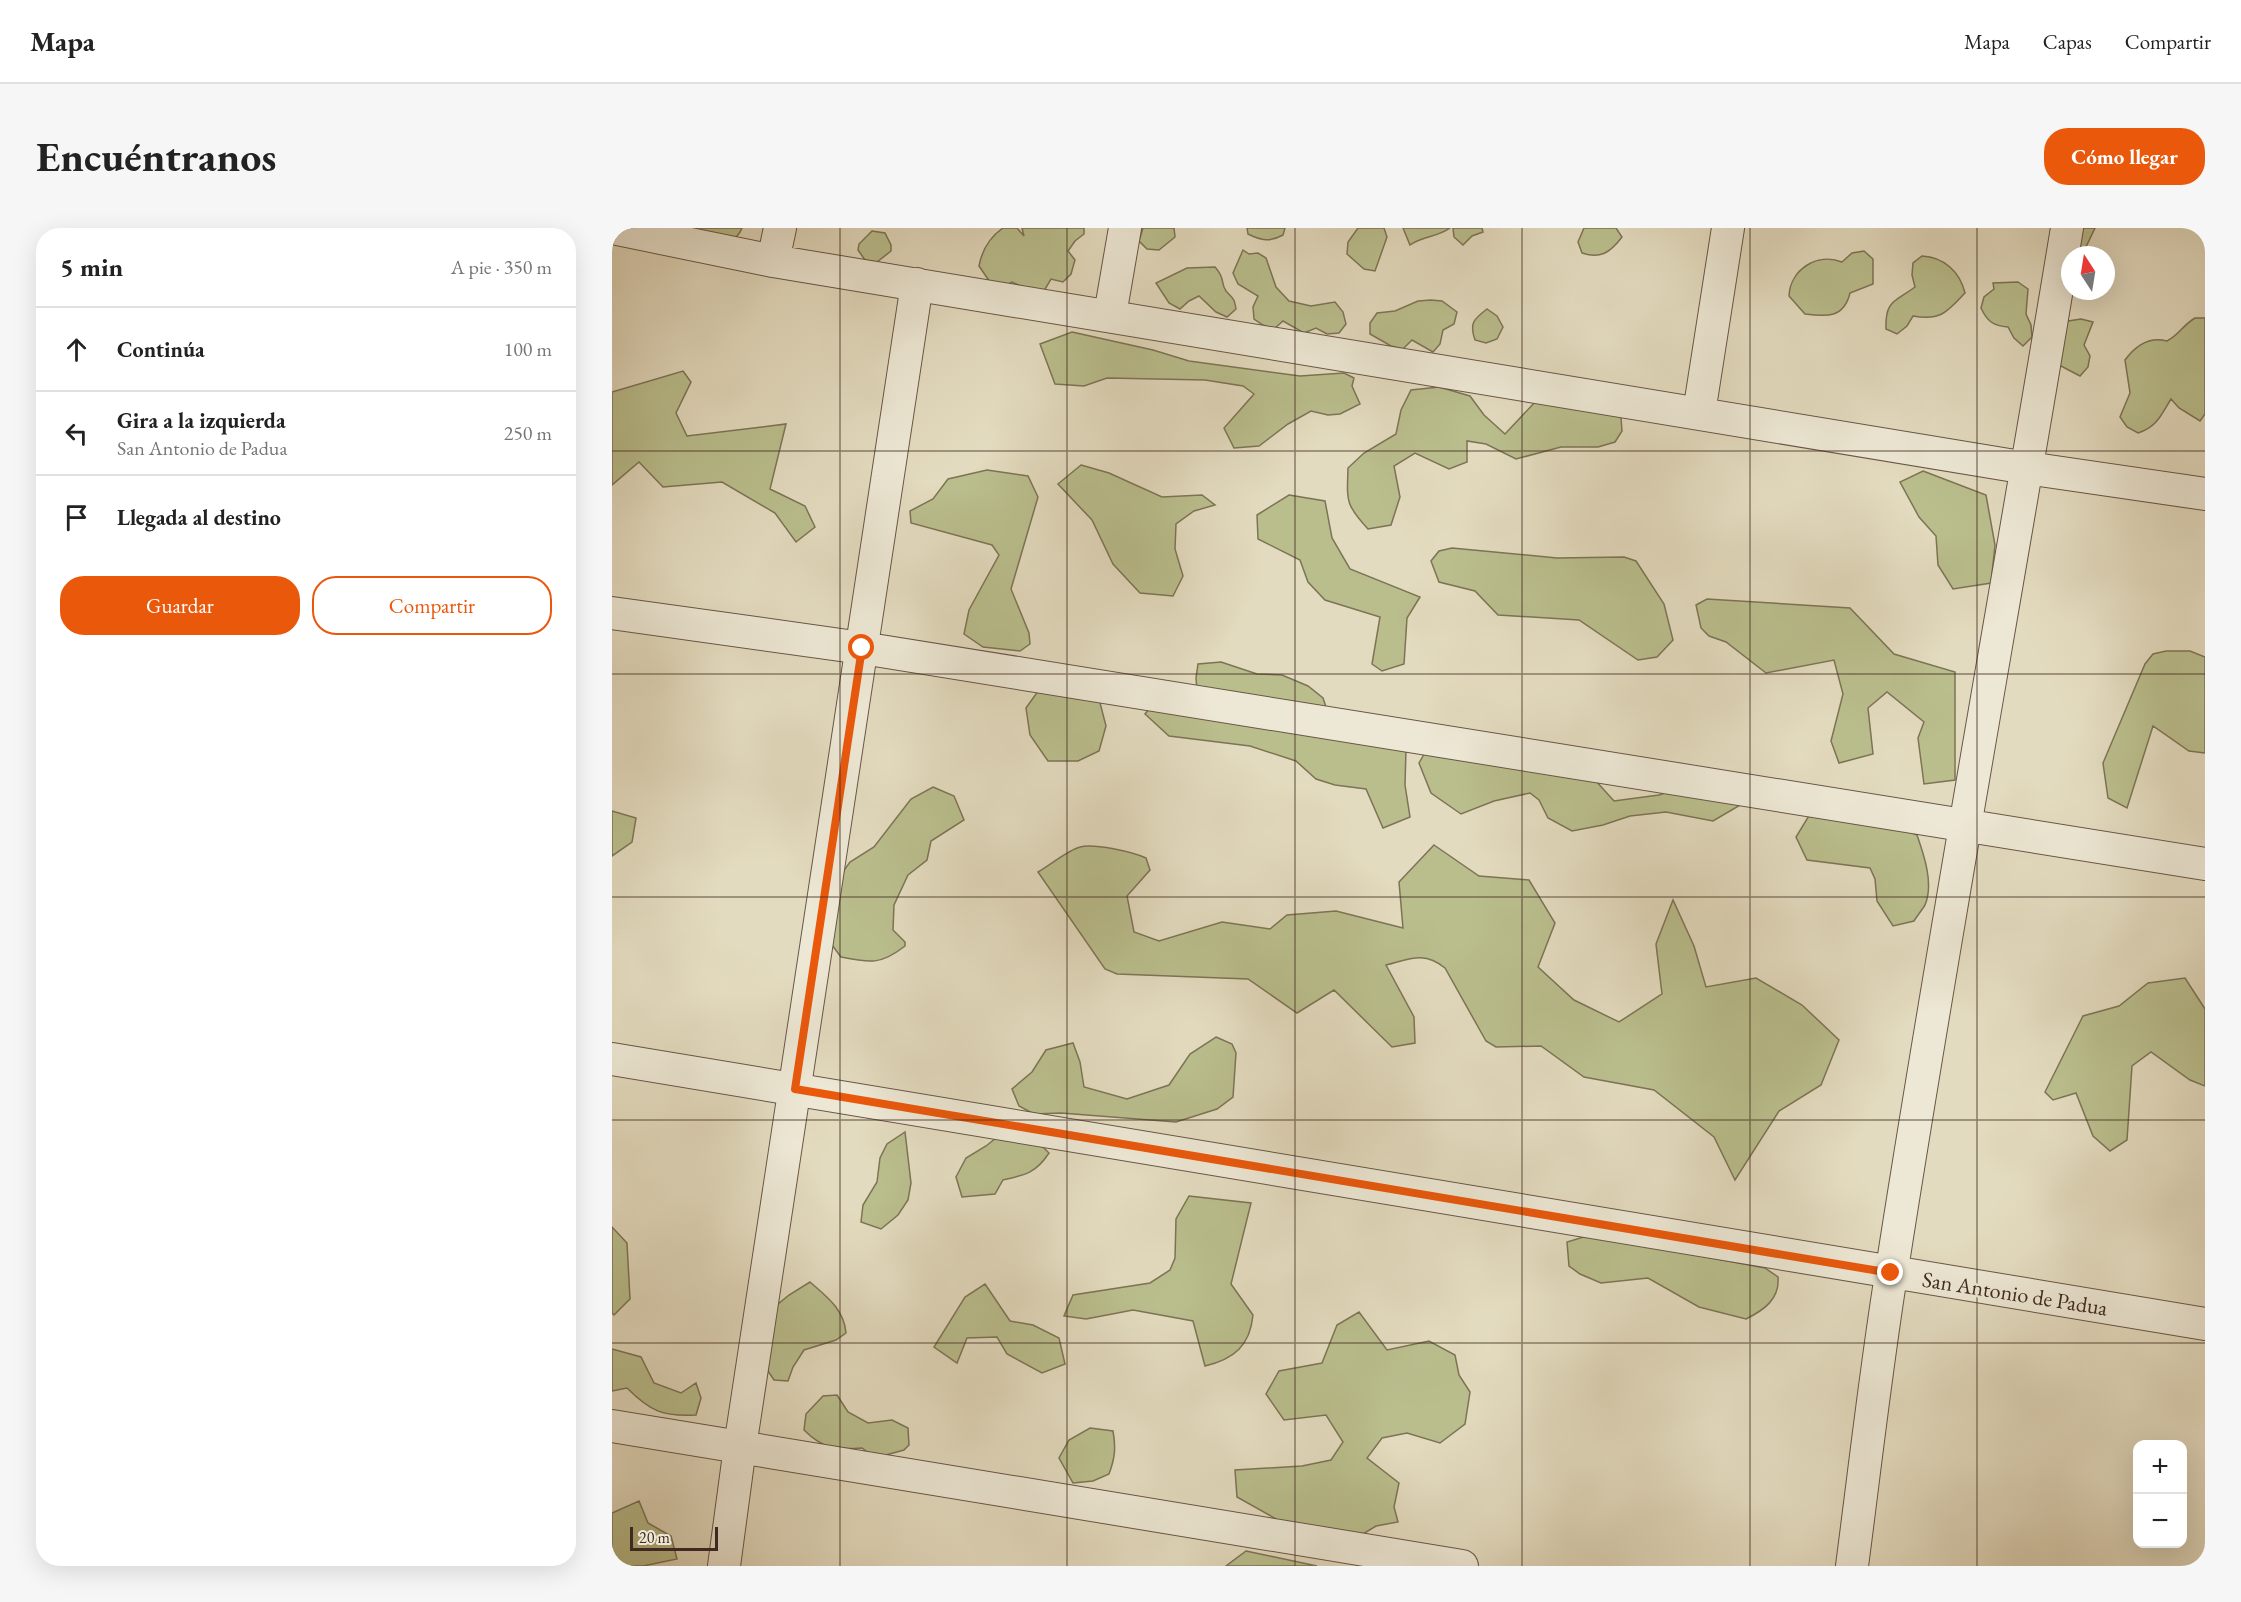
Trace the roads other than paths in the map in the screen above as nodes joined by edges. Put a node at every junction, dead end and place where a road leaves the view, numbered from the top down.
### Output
1 (612, 228) edge
2 (780, 228) edge
3 (1125, 228) edge
4 (1728, 228) edge
5 (2067, 228) edge
6 (773, 261) junction
7 (917, 284) junction
8 (1110, 315) junction
9 (1700, 413) junction
10 (2027, 468) junction
11 (2205, 494) edge
12 (612, 612) edge
13 (862, 648) junction
14 (1964, 826) junction
15 (2205, 864) edge
16 (612, 1059) edge
17 (795, 1089) junction
18 (1891, 1273) junction
19 (2205, 1324) edge
20 (612, 1426) edge
21 (740, 1447) junction
22 (724, 1566) edge
23 (1462, 1566) edge
24 (1852, 1566) edge

1 - 6 street
2 - 6 street
3 - 8 street
4 - 9 street
5 - 10 street
6 - 7 street
7 - 8 street
7 - 13 street
8 - 9 street
9 - 10 street
10 - 11 street
10 - 14 street
12 - 13 street
13 - 14 street
13 - 17 street
14 - 15 street
14 - 18 street
16 - 17 street, San Antonio de Padua
17 - 18 street, San Antonio de Padua
17 - 21 street
18 - 19 street, San Antonio de Padua
18 - 24 street
20 - 21 street
21 - 22 street
21 - 23 street

